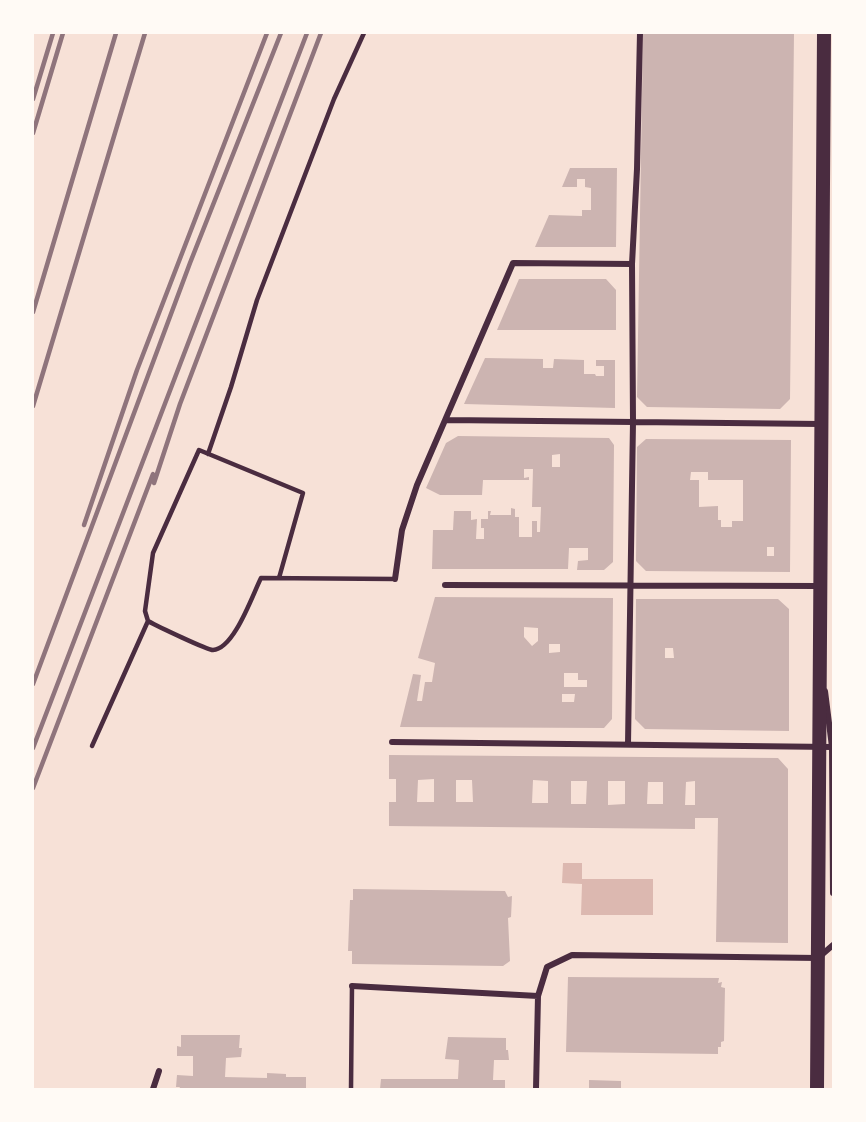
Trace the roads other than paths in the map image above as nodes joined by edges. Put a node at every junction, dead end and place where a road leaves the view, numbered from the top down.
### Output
1 (364, 33) edge
2 (640, 33) edge
3 (824, 33) edge
4 (828, 123) edge
5 (632, 264) junction
6 (446, 420) junction
7 (633, 422) junction
8 (821, 424) junction
9 (208, 454) junction
10 (279, 578) junction
11 (395, 579) joint
12 (445, 585) dead end
13 (631, 585) junction
14 (820, 585) junction
15 (148, 621) junction
16 (392, 742) dead end
17 (628, 744) junction
18 (92, 746) dead end
19 (826, 747) edge
20 (833, 893) edge
21 (833, 945) edge
22 (818, 958) junction
23 (352, 986) joint
24 (538, 996) junction
25 (159, 1071) dead end
26 (153, 1089) edge
27 (351, 1089) edge
28 (536, 1089) edge
29 (817, 1089) edge

1 - 9 lane
2 - 5 street
3 - 4 main road
4 - 8 main road
5 - 6 street
5 - 7 street
6 - 7 street
6 - 11 street
7 - 8 street
7 - 13 street
8 - 14 main road
9 - 10 lane
9 - 15 lane
10 - 11 lane
10 - 15 lane
12 - 13 street
13 - 14 street
13 - 17 street
14 - 19 main road
15 - 18 lane
16 - 17 street
17 - 19 street
19 - 20 street
19 - 22 main road
21 - 22 street
22 - 24 street
22 - 29 main road
23 - 24 street
23 - 27 lane
24 - 28 street
25 - 26 street

